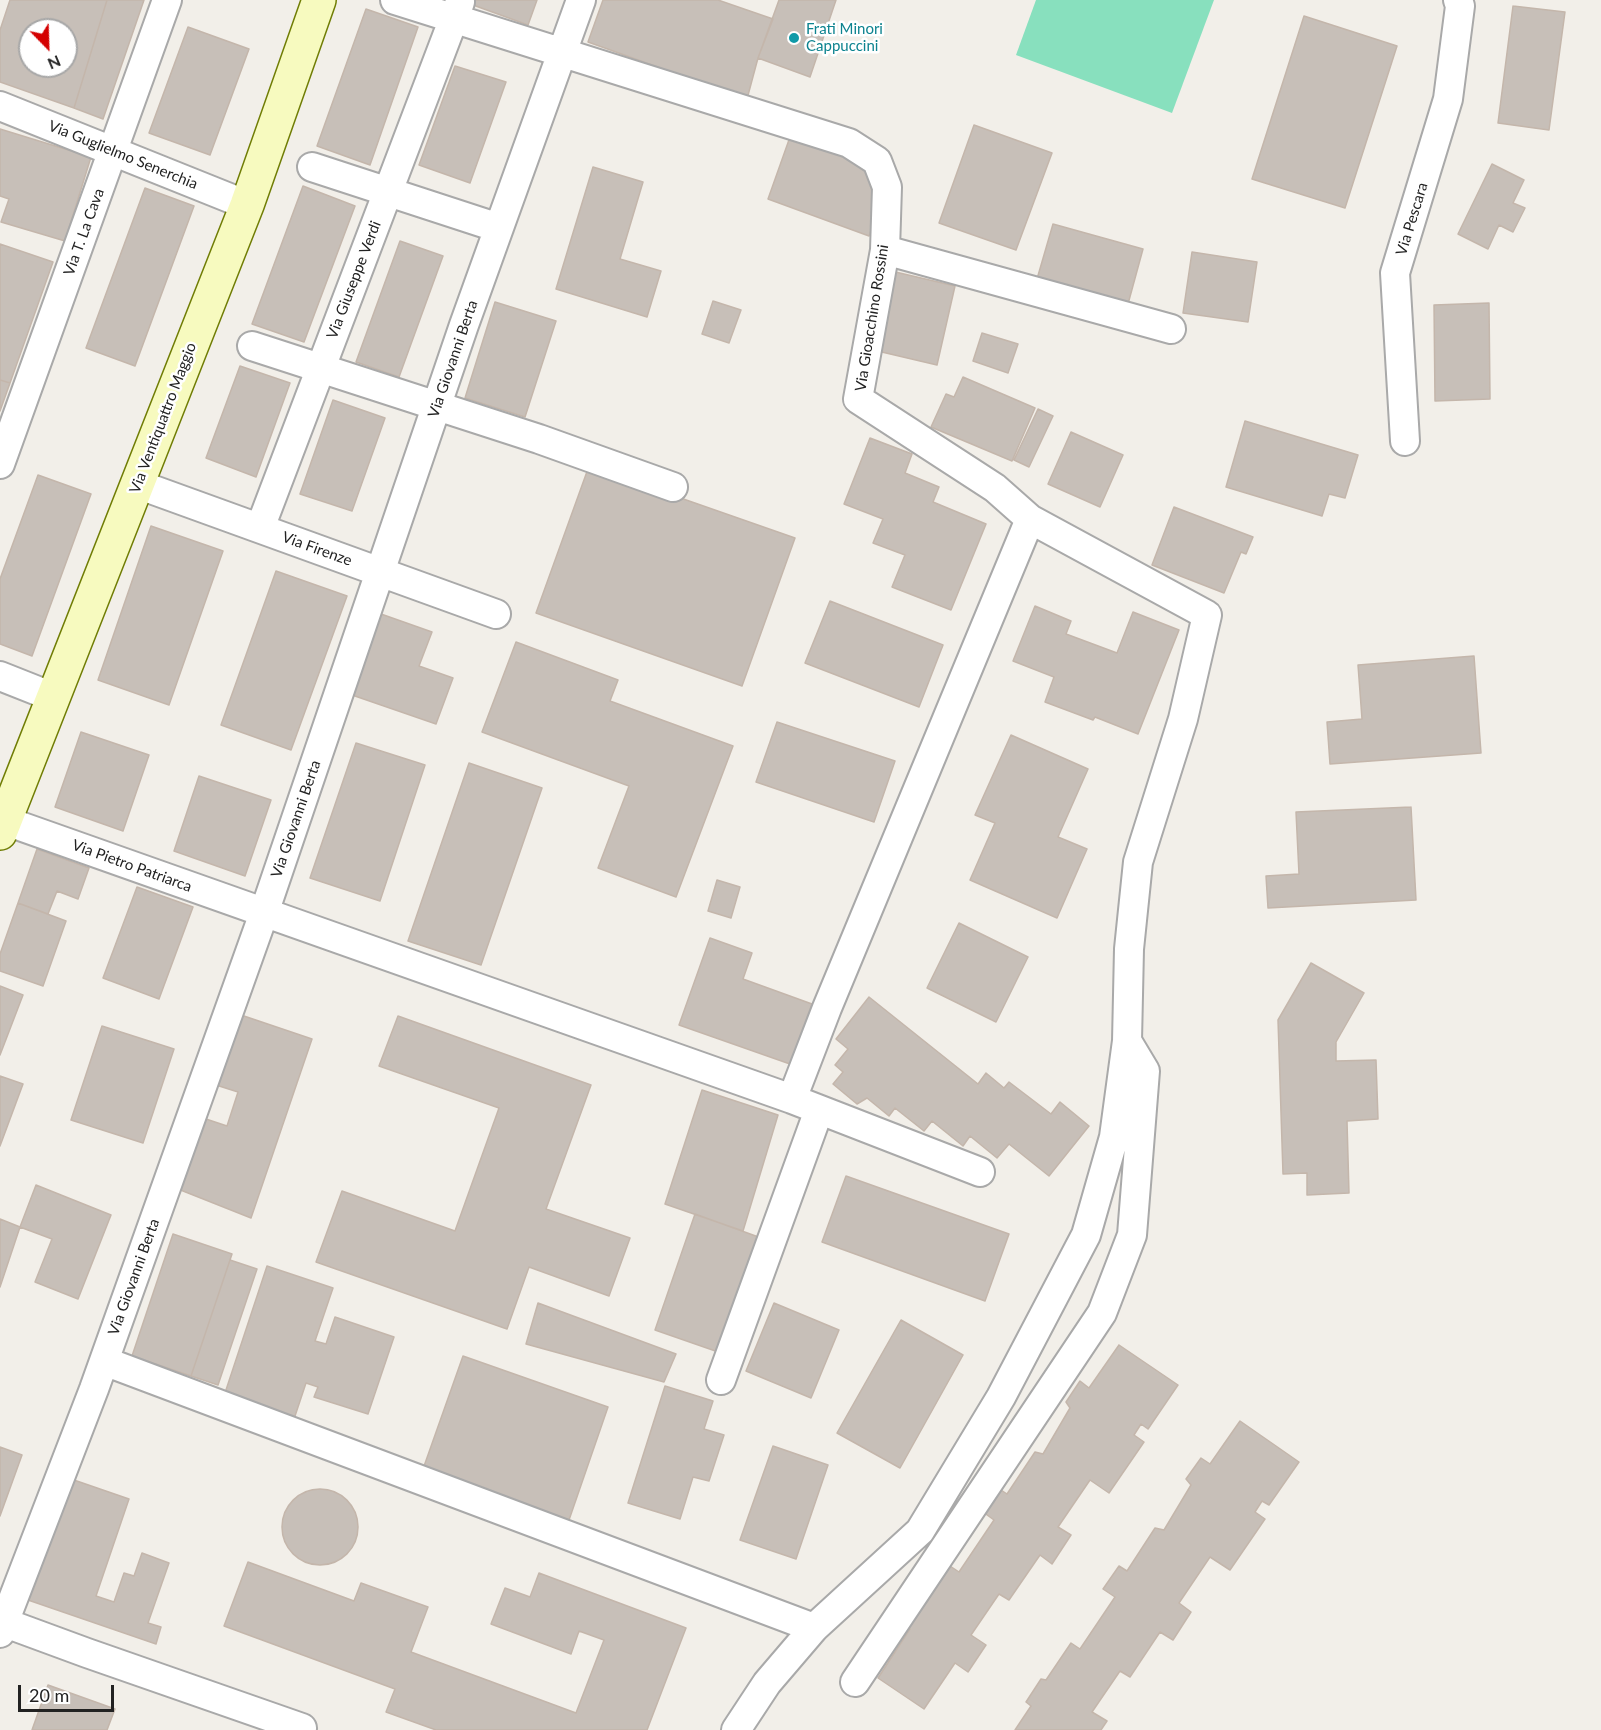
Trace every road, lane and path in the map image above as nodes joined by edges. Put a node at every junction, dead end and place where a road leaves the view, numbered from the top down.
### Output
1 (167, 0) edge
2 (319, 0) edge
3 (395, 0) edge
4 (581, 0) edge
5 (1458, 0) edge
6 (457, 9) edge
7 (562, 52) junction
8 (0, 106) edge
9 (113, 151) junction
10 (312, 167) dead end
11 (388, 192) junction
12 (247, 205) junction
13 (499, 228) junction
14 (885, 250) junction
15 (1171, 329) dead end
16 (252, 346) dead end
17 (321, 369) junction
18 (438, 406) junction
19 (1405, 441) dead end
20 (0, 464) edge
21 (137, 484) junction
22 (673, 487) dead end
23 (1030, 519) junction
24 (260, 528) junction
25 (380, 572) junction
26 (496, 614) dead end
27 (0, 676) edge
28 (53, 697) junction
29 (1, 824) edge
30 (264, 913) junction
31 (1127, 1041) junction
32 (792, 1099) junction
33 (819, 1110) junction
34 (980, 1172) dead end
35 (104, 1361) junction
36 (721, 1380) dead end
37 (1, 1625) edge
38 (814, 1628) junction
39 (855, 1682) dead end
40 (302, 1728) dead end
41 (736, 1730) edge

1 - 9 street, Via T. La Cava
2 - 12 main road, Via Ventiquattro Maggio
3 - 6 street
4 - 7 street, Via Giovanni Berta
5 - 19 street, Via Pescara
6 - 7 street
6 - 11 street, Via Giuseppe Verdi
7 - 13 street, Via Giovanni Berta
7 - 14 street, Via Gioacchino Rossini
8 - 9 street, Via Guglielmo Senerchia
9 - 12 street, Via Guglielmo Senerchia
9 - 20 street, Via T. La Cava
10 - 11 street
11 - 13 street
11 - 17 street, Via Giuseppe Verdi
12 - 21 main road, Via Ventiquattro Maggio
13 - 18 street, Via Giovanni Berta
14 - 15 street
14 - 23 street, Via Gioacchino Rossini
16 - 17 street
17 - 18 street
17 - 24 street, Via Giuseppe Verdi
18 - 22 street
18 - 25 street, Via Giovanni Berta
21 - 24 street, Via Firenze
21 - 28 main road, Via Ventiquattro Maggio
23 - 31 street, Via Gioacchino Rossini
23 - 32 street
24 - 25 street, Via Firenze
25 - 26 street, Via Firenze
25 - 30 street, Via Giovanni Berta
27 - 28 street
28 - 29 main road, Via Ventiquattro Maggio
29 - 30 street, Via Pietro Patriarca
30 - 32 street, Via Pietro Patriarca
30 - 35 street, Via Giovanni Berta
31 - 38 street
31 - 39 street
32 - 33 street, Via Pietro Patriarca
33 - 34 street, Via Pietro Patriarca
33 - 36 street
35 - 37 street, Via Giovanni Berta
35 - 38 street
37 - 40 street
38 - 41 street

